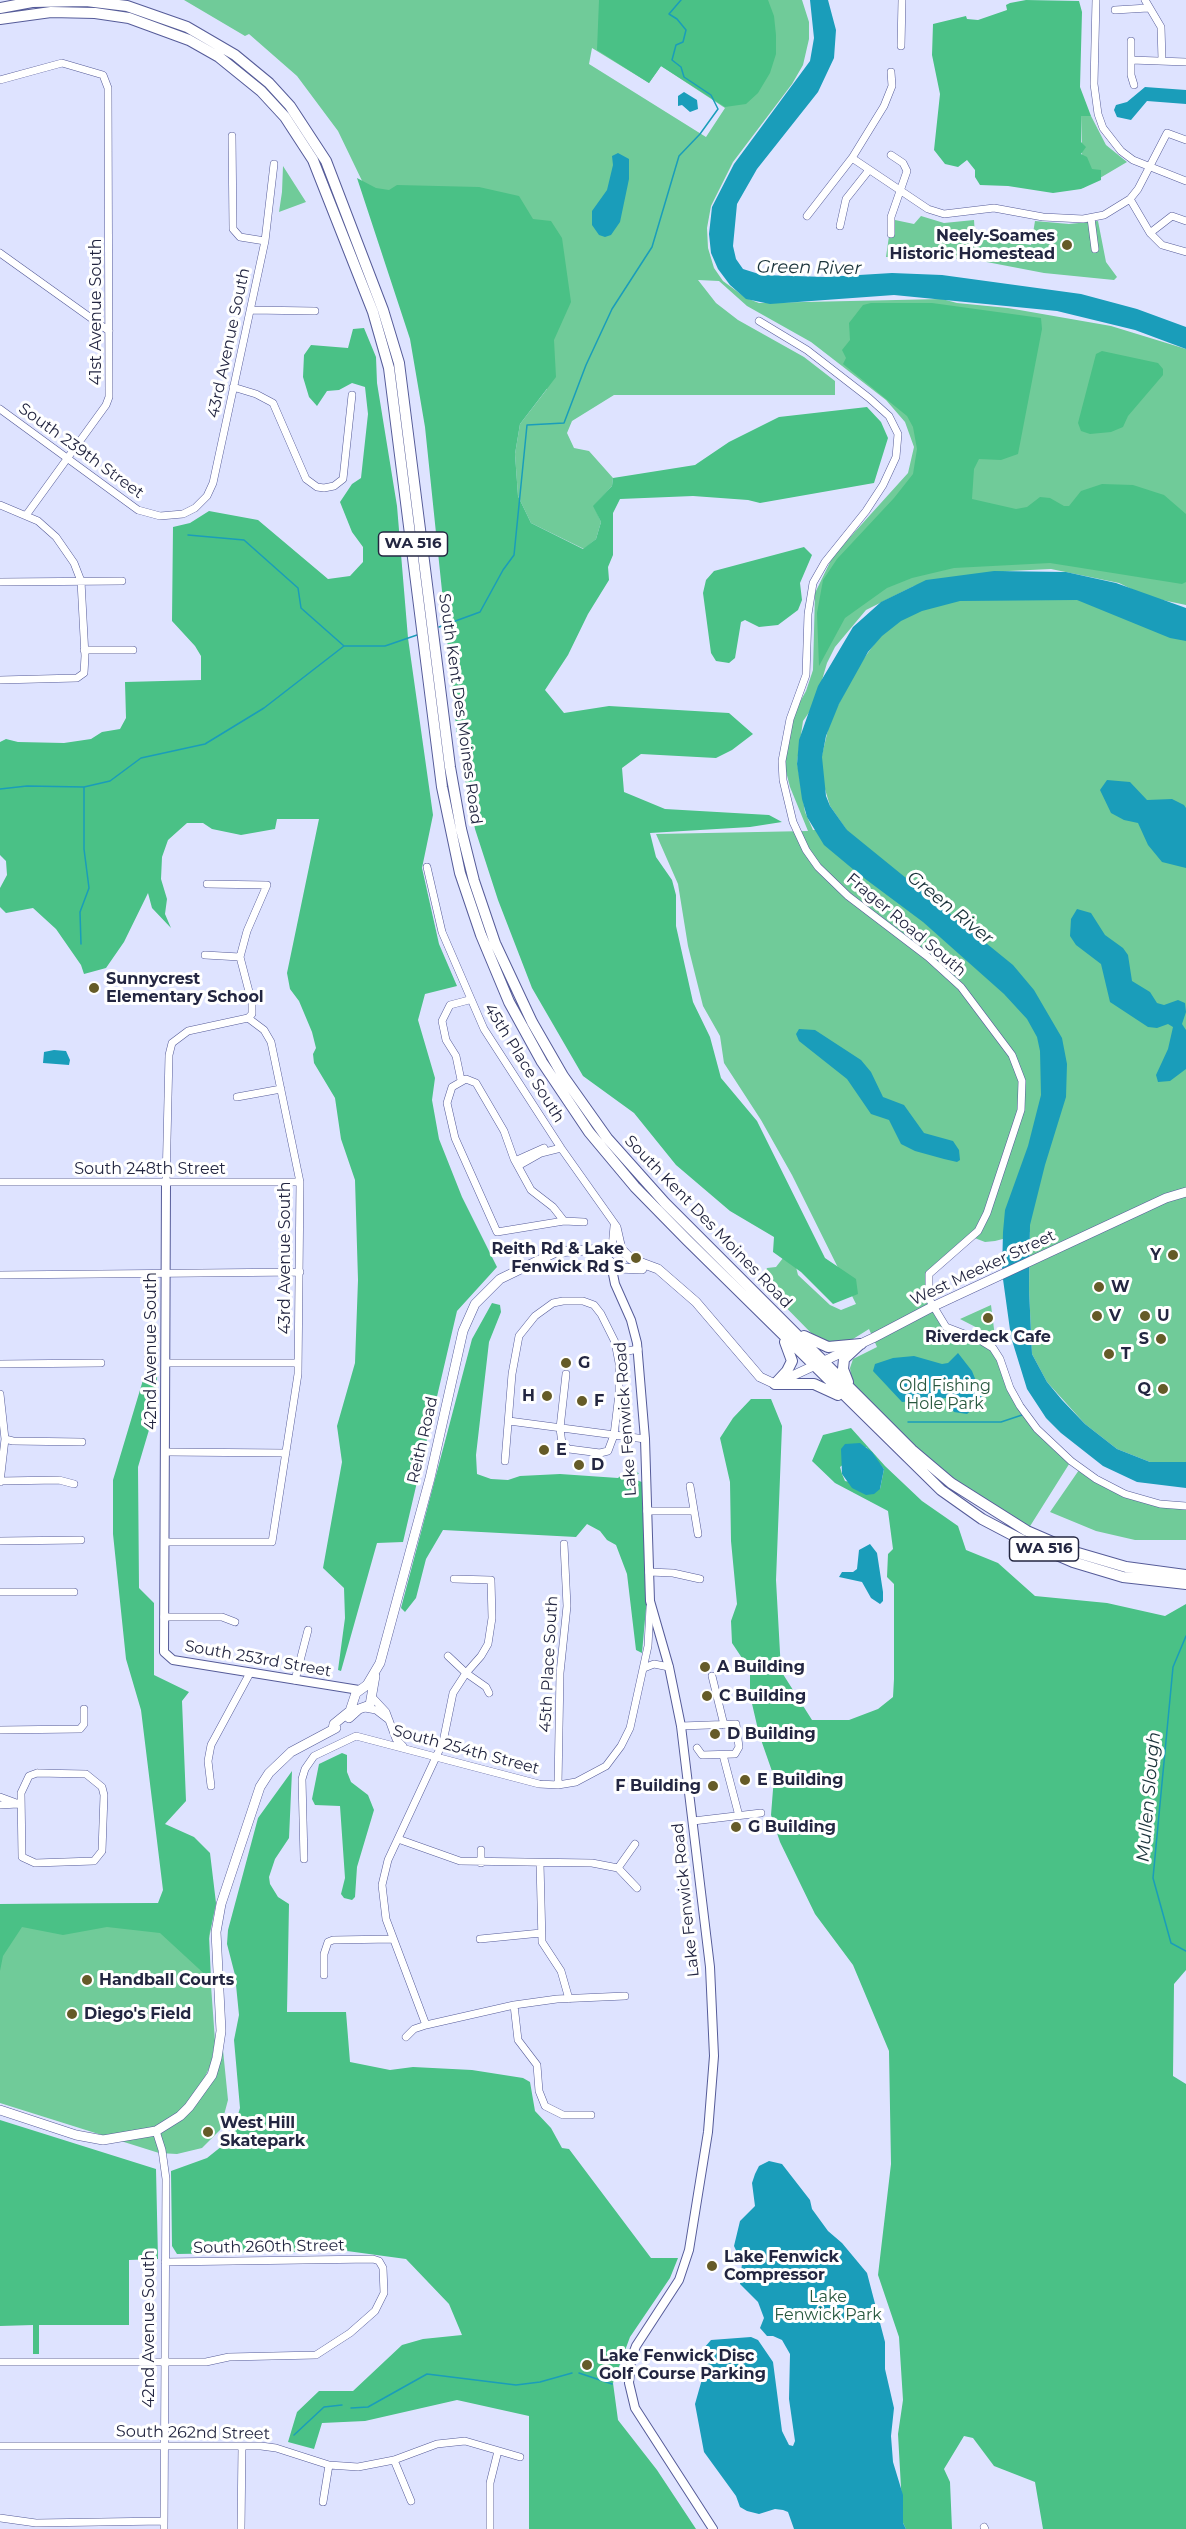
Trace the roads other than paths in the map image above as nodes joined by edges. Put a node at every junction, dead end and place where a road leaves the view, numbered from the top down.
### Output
1 (903, 0) edge
2 (910, 0) edge
3 (1096, 0) edge
4 (1145, 0) edge
5 (0, 8) edge
6 (1148, 8) junction
7 (1115, 10) dead end
8 (0, 19) edge
9 (1131, 41) dead end
10 (901, 46) dead end
11 (1131, 60) junction
12 (1162, 60) junction
13 (1186, 62) edge
14 (891, 72) dead end
15 (1, 80) edge
16 (1134, 86) dead end
17 (232, 136) dead end
18 (1186, 140) edge
19 (891, 155) dead end
20 (852, 158) junction
21 (274, 164) dead end
22 (1149, 168) junction
23 (868, 170) junction
24 (1186, 181) edge
25 (902, 191) junction
26 (1130, 199) junction
27 (807, 216) dead end
28 (1091, 218) junction
29 (1186, 221) edge
30 (840, 226) dead end
31 (1150, 233) junction
32 (891, 234) dead end
33 (265, 241) junction
34 (1095, 249) dead end
35 (1186, 252) edge
36 (0, 253) edge
37 (251, 310) junction
38 (315, 311) dead end
39 (759, 321) dead end
40 (109, 331) junction
41 (233, 387) junction
42 (352, 395) dead end
43 (0, 409) edge
44 (68, 457) junction
45 (0, 505) edge
46 (27, 514) junction
47 (183, 514) joint
48 (81, 581) junction
49 (122, 581) dead end
50 (0, 582) edge
51 (84, 650) junction
52 (133, 650) dead end
53 (0, 680) edge
54 (427, 867) dead end
55 (207, 884) dead end
56 (205, 955) dead end
57 (240, 957) junction
58 (469, 1000) junction
59 (248, 1018) junction
60 (461, 1080) junction
61 (281, 1089) junction
62 (237, 1097) dead end
63 (560, 1146) junction
64 (516, 1163) junction
65 (0, 1182) edge
66 (300, 1182) junction
67 (166, 1183) junction
68 (1185, 1190) edge
69 (564, 1221) junction
70 (584, 1222) dead end
71 (615, 1255) junction
72 (625, 1267) junction
73 (300, 1272) junction
74 (661, 1273) junction
75 (165, 1274) junction
76 (0, 1275) edge
77 (617, 1286) junction
78 (932, 1307) junction
79 (784, 1330) junction
80 (861, 1344) junction
81 (638, 1350) junction
82 (618, 1353) junction
83 (166, 1363) junction
84 (298, 1363) junction
85 (0, 1364) edge
86 (101, 1364) dead end
87 (819, 1364) junction
88 (566, 1374) dead end
89 (775, 1384) junction
90 (853, 1390) junction
91 (0, 1394) edge
92 (843, 1397) junction
93 (509, 1421) junction
94 (560, 1428) junction
95 (614, 1435) junction
96 (5, 1439) junction
97 (645, 1439) junction
98 (82, 1442) dead end
99 (166, 1452) junction
100 (286, 1453) junction
101 (505, 1461) dead end
102 (0, 1482) edge
103 (74, 1484) dead end
104 (690, 1486) dead end
105 (1186, 1506) edge
106 (647, 1511) junction
107 (694, 1511) junction
108 (698, 1534) dead end
109 (81, 1540) dead end
110 (0, 1541) edge
111 (166, 1542) junction
112 (564, 1544) dead end
113 (649, 1572) junction
114 (1186, 1575) edge
115 (454, 1579) dead end
116 (1170, 1579) junction
117 (700, 1580) dead end
118 (1186, 1584) edge
119 (0, 1592) edge
120 (74, 1592) dead end
121 (650, 1601) junction
122 (164, 1617) junction
123 (235, 1622) dead end
124 (308, 1630) dead end
125 (448, 1656) dead end
126 (168, 1658) joint
127 (669, 1667) junction
128 (644, 1668) junction
129 (250, 1673) junction
130 (465, 1673) junction
131 (375, 1675) junction
132 (712, 1676) dead end
133 (295, 1680) junction
134 (342, 1689) junction
135 (362, 1689) junction
136 (489, 1693) dead end
137 (372, 1697) junction
138 (353, 1700) junction
139 (363, 1708) junction
140 (84, 1709) dead end
141 (388, 1720) junction
142 (724, 1725) junction
143 (681, 1726) junction
144 (333, 1729) junction
145 (0, 1730) edge
146 (405, 1748) junction
147 (697, 1749) dead end
148 (723, 1755) junction
149 (436, 1758) junction
150 (558, 1785) junction
151 (211, 1786) dead end
152 (0, 1797) edge
153 (19, 1804) junction
154 (0, 1805) edge
155 (761, 1814) dead end
156 (739, 1816) junction
157 (693, 1821) junction
158 (398, 1839) junction
159 (635, 1844) dead end
160 (481, 1850) dead end
161 (304, 1859) dead end
162 (481, 1863) junction
163 (540, 1863) junction
164 (618, 1868) junction
165 (637, 1888) dead end
166 (541, 1934) junction
167 (393, 1939) junction
168 (480, 1939) dead end
169 (324, 1975) dead end
170 (625, 1996) dead end
171 (569, 1999) junction
172 (514, 2005) junction
173 (426, 2025) junction
174 (406, 2037) dead end
175 (0, 2110) edge
176 (591, 2115) dead end
177 (156, 2131) junction
178 (165, 2262) junction
179 (0, 2362) edge
180 (164, 2363) junction
181 (164, 2445) junction
182 (0, 2446) edge
183 (242, 2446) junction
184 (498, 2451) junction
185 (520, 2457) dead end
186 (394, 2460) junction
187 (329, 2465) junction
188 (411, 2501) dead end
189 (323, 2502) dead end
190 (0, 2518) edge
191 (164, 2525) edge
192 (93, 2526) edge
193 (241, 2529) edge
194 (490, 2529) edge
195 (713, 2529) edge

1 - 2 street
1 - 10 street
3 - 22 street
4 - 6 street
5 - 79 highway, South Kent Des Moines Road / WA 516
6 - 7 street
6 - 12 street
8 - 79 highway, South Kent Des Moines Road / WA 516
9 - 11 street
11 - 12 street
11 - 16 street
12 - 13 street
14 - 20 street
15 - 40 street, 41st Avenue South
17 - 33 street
18 - 22 street
19 - 25 street
20 - 23 street
20 - 27 street
21 - 33 street, 43rd Avenue South
22 - 24 street
22 - 26 street
23 - 25 street
23 - 30 street
25 - 28 street
25 - 32 street
26 - 28 street
26 - 31 street
28 - 34 street
29 - 31 street
31 - 35 street
33 - 37 street, 43rd Avenue South
36 - 40 street
37 - 38 street
37 - 41 street, 43rd Avenue South
39 - 78 street, Frager Road South
40 - 44 street, 41st Avenue South
41 - 42 street
41 - 47 street, 43rd Avenue South
43 - 44 street, South 239th Street
44 - 46 street, 41st Avenue South
44 - 47 street, South 239th Street
45 - 46 street
46 - 48 street
48 - 49 street
48 - 50 street
48 - 51 street
51 - 52 street
51 - 53 street
54 - 58 street, 45th Place South
55 - 57 street
56 - 57 street
57 - 59 street
58 - 60 street
58 - 63 street, 45th Place South
59 - 61 street, 43rd Avenue South
59 - 67 street, 42nd Avenue South
60 - 64 street
60 - 69 street
61 - 62 street
61 - 66 street, 43rd Avenue South
63 - 64 street
63 - 71 street, 45th Place South
64 - 69 street
65 - 67 street, South 248th Street
66 - 67 street, South 248th Street
66 - 73 street, 43rd Avenue South
67 - 75 street, 42nd Avenue South
68 - 78 main road, West Meeker Street
69 - 70 street
71 - 72 main road
71 - 72 main road, Reith Road
71 - 74 main road, Reith Road
71 - 77 street, Lake Fenwick Road
71 - 131 main road, Reith Road
72 - 74 main road, Reith Road
72 - 77 street
73 - 75 street
73 - 84 street, 43rd Avenue South
74 - 89 main road, Reith Road
75 - 76 street
75 - 83 street, 42nd Avenue South
77 - 81 street, Lake Fenwick Road
78 - 80 main road, West Meeker Street
78 - 105 street
79 - 80 highway
79 - 87 highway, South Kent Des Moines Road / WA 516
79 - 89 highway
80 - 87 main road, West Meeker Street
80 - 90 highway
81 - 82 street
81 - 97 street, Lake Fenwick Road
82 - 93 street
82 - 95 street
83 - 84 street
83 - 99 street, 42nd Avenue South
84 - 100 street, 43rd Avenue South
85 - 86 street
87 - 89 main road
87 - 90 highway, South Kent Des Moines Road / WA 516
87 - 92 highway, South Kent Des Moines Road / WA 516
88 - 94 street
89 - 92 highway
90 - 116 highway, South Kent Des Moines Road / WA 516
91 - 96 street
92 - 116 highway, South Kent Des Moines Road / WA 516
93 - 94 street
93 - 101 street
94 - 95 street
94 - 95 street
95 - 97 street
96 - 98 street
96 - 102 street
97 - 106 street, Lake Fenwick Road
99 - 100 street
99 - 111 street, 42nd Avenue South
100 - 111 street, 43rd Avenue South
102 - 103 street
104 - 107 street
106 - 107 street
106 - 113 street, Lake Fenwick Road
107 - 108 street
109 - 110 street
111 - 122 street, 42nd Avenue South
112 - 150 street, 45th Place South
113 - 117 street
113 - 121 street, Lake Fenwick Road
114 - 116 highway, South Kent Des Moines Road / WA 516
115 - 130 street
116 - 118 highway, South Kent Des Moines Road / WA 516
119 - 120 street
121 - 127 street, Lake Fenwick Road
121 - 128 street, South 254th Street
122 - 123 street
122 - 126 street, 42nd Avenue South
124 - 133 street
125 - 130 street
126 - 129 street, South 253rd Street
127 - 128 street
127 - 143 street, Lake Fenwick Road
128 - 150 street, South 254th Street
129 - 133 street, South 253rd Street
129 - 151 street
130 - 136 street
130 - 149 street
131 - 135 main road, Reith Road
131 - 137 main road, Reith Road
132 - 142 street
133 - 134 street, South 253rd Street
134 - 135 street, South 253rd Street
134 - 138 street, South 253rd Street
135 - 137 main road
135 - 138 main road
137 - 139 main road
137 - 141 street
138 - 139 main road
138 - 144 main road
139 - 141 street
139 - 144 main road
140 - 145 street
141 - 146 street
142 - 143 street
142 - 148 street
143 - 157 street, Lake Fenwick Road
144 - 177 main road
146 - 149 street, South 254th Street
146 - 161 street, South 254th Street
147 - 148 street
148 - 156 street
149 - 150 street, South 254th Street
149 - 158 street
152 - 153 street
153 - 153 street
153 - 154 street
155 - 156 street
156 - 157 street
157 - 195 street, Lake Fenwick Road
158 - 162 street
158 - 167 street
159 - 164 street
160 - 162 street
162 - 163 street
163 - 164 street
163 - 166 street
164 - 165 street
166 - 168 street
166 - 171 street
167 - 169 street
167 - 173 street
170 - 171 street
171 - 172 street
172 - 173 street
172 - 176 street
173 - 174 street
175 - 177 main road
177 - 178 street, 42nd Avenue South
178 - 180 street, 42nd Avenue South
178 - 180 street, South 260th Street
179 - 180 street
180 - 181 street, 42nd Avenue South
181 - 182 street, South 262nd Street
181 - 183 street, South 262nd Street
181 - 191 street, 42nd Avenue South
183 - 187 street, South 262nd Street
183 - 193 street
184 - 185 street, South 262nd Street
184 - 186 street, South 262nd Street
184 - 194 street
186 - 187 street, South 262nd Street
186 - 188 street
187 - 189 street
190 - 192 street
191 - 192 street

